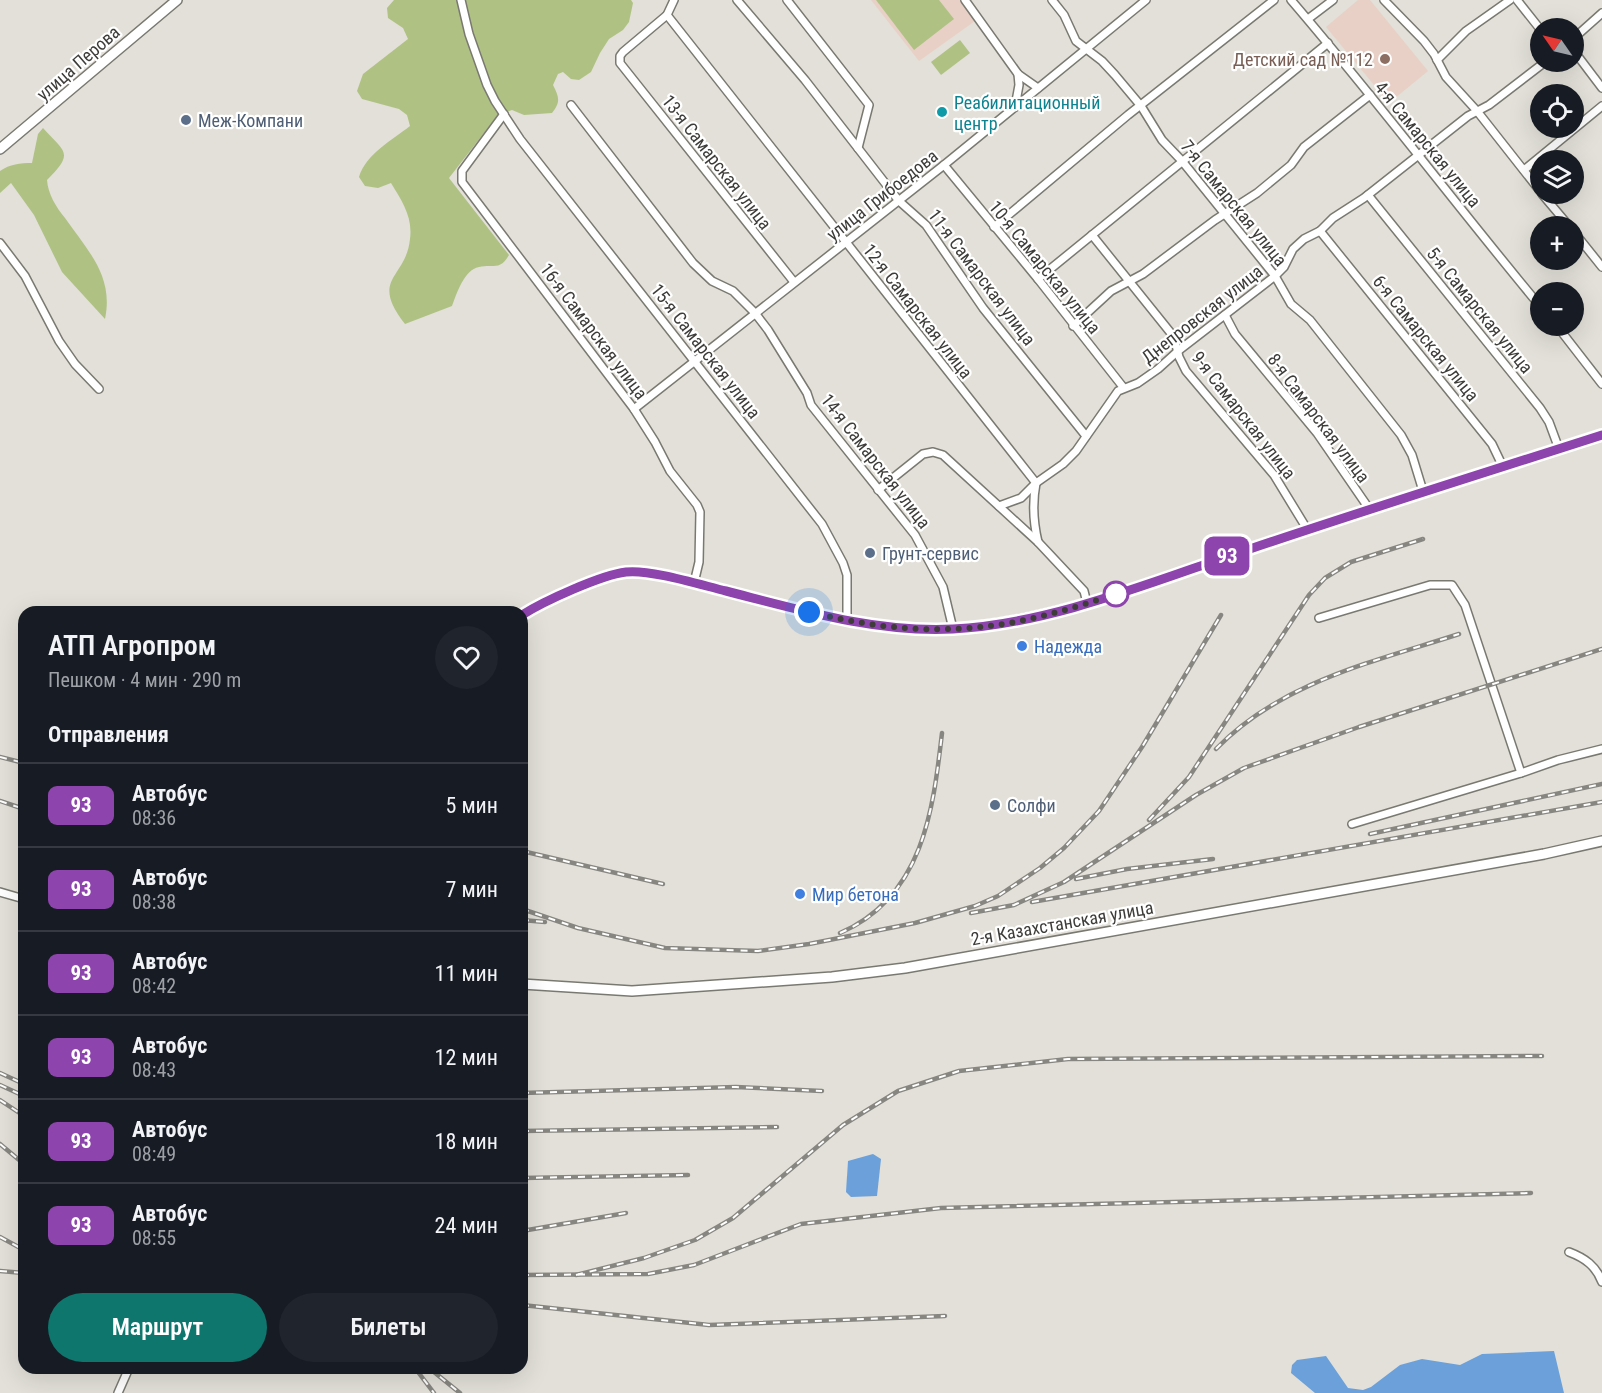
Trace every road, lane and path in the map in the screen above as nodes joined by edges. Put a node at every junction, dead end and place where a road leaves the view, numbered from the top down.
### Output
1 (177, 0) edge
2 (461, 0) edge
3 (674, 0) edge
4 (737, 0) edge
5 (787, 0) edge
6 (965, 0) edge
7 (1052, 0) edge
8 (1275, 0) edge
9 (1291, 0) edge
10 (1333, 0) edge
11 (1384, 0) edge
12 (1510, 0) edge
13 (1517, 0) edge
14 (1141, 2) edge
15 (1602, 14) edge
16 (667, 15) junction
17 (1531, 18) edge
18 (1308, 19) junction
19 (1584, 29) edge
20 (1328, 43) junction
21 (1084, 49) junction
22 (1437, 60) junction
23 (1584, 64) edge
24 (1532, 72) edge
25 (1018, 74) junction
26 (1038, 88) junction
27 (1602, 88) edge
28 (1370, 94) junction
29 (571, 105) dead end
30 (1141, 106) junction
31 (1602, 106) edge
32 (1015, 107) junction
33 (1477, 111) junction
34 (504, 114) junction
35 (858, 148) junction
36 (0, 149) edge
37 (1419, 154) junction
38 (1182, 161) junction
39 (944, 165) junction
40 (1524, 170) junction
41 (1530, 178) edge
42 (1368, 195) junction
43 (899, 201) junction
44 (1551, 204) edge
45 (1225, 214) junction
46 (1561, 216) edge
47 (994, 227) junction
48 (1320, 231) junction
49 (1092, 235) junction
50 (0, 243) edge
51 (845, 243) junction
52 (1584, 244) edge
53 (1602, 267) edge
54 (1275, 276) junction
55 (1038, 279) junction
56 (1129, 280) junction
57 (794, 282) junction
58 (1530, 294) edge
59 (755, 313) junction
60 (1224, 315) junction
61 (1073, 326) junction
62 (1565, 336) edge
63 (1178, 351) junction
64 (694, 360) junction
65 (1602, 384) edge
66 (1123, 387) junction
67 (99, 388) dead end
68 (634, 409) junction
69 (1602, 435) edge
70 (1086, 436) junction
71 (1559, 449) junction
72 (1503, 467) junction
73 (1036, 483) junction
74 (878, 490) junction
75 (1423, 491) junction
76 (999, 506) junction
77 (1370, 510) junction
78 (1306, 529) junction
79 (1038, 542) junction
80 (694, 583) junction
81 (1087, 603) junction
82 (528, 611) edge
83 (1319, 618) dead end
84 (847, 621) junction
85 (953, 629) junction
86 (1602, 749) edge
87 (1521, 773) junction
88 (1352, 824) dead end
89 (1602, 841) edge
90 (0, 892) edge
91 (18, 897) edge
92 (528, 984) edge
93 (1569, 1252) dead end
94 (1602, 1282) edge
95 (126, 1374) edge
96 (118, 1393) edge

1 - 36 street, улица Перова
2 - 34 street, 15-я Самарская улица
3 - 16 street
4 - 35 street, 11-я Самарская улица
5 - 35 street
6 - 25 street
7 - 21 street, 7-я Самарская улица
8 - 30 street
9 - 18 street, 4-я Самарская улица
10 - 18 street
11 - 22 street
12 - 22 street
13 - 17 street
14 - 21 street, улица Грибоедова
15 - 19 street
16 - 51 street, 12-я Самарская улица
16 - 57 street, 13-я Самарская улица
18 - 20 street, 4-я Самарская улица
20 - 28 street, 4-я Самарская улица
20 - 38 street
21 - 26 street, улица Грибоедова
21 - 30 street, 7-я Самарская улица
22 - 33 street
23 - 27 street
24 - 33 street, Днепровская улица
25 - 26 street
25 - 32 street
26 - 32 street, улица Грибоедова
28 - 37 street, 4-я Самарская улица
28 - 45 street
29 - 59 street, 14-я Самарская улица
30 - 38 street, 7-я Самарская улица
30 - 47 street
31 - 40 street
32 - 39 street, улица Грибоедова
33 - 37 street, Днепровская улица
33 - 40 street
34 - 64 street, 15-я Самарская улица
34 - 68 street, 16-я Самарская улица
35 - 43 street, 11-я Самарская улица
37 - 42 street, Днепровская улица
37 - 58 street, 4-я Самарская улица
38 - 45 street, 7-я Самарская улица
38 - 49 street
39 - 43 street, улица Грибоедова
39 - 47 street, 10-я Самарская улица
40 - 41 street
42 - 48 street, Днепровская улица
42 - 71 street, 5-я Самарская улица
43 - 51 street, улица Грибоедова
43 - 70 street, 11-я Самарская улица
44 - 46 street
45 - 54 street, 7-я Самарская улица
45 - 56 street
47 - 55 street, 10-я Самарская улица
48 - 54 street, Днепровская улица
48 - 72 street, 6-я Самарская улица
49 - 55 street
49 - 56 street, 9-я Самарская улица
50 - 67 street
51 - 57 street, улица Грибоедова
51 - 73 street, 12-я Самарская улица
52 - 53 street
54 - 60 street, Днепровская улица
54 - 75 street, 7-я Самарская улица
55 - 61 street, 10-я Самарская улица
56 - 61 street
56 - 63 street, 9-я Самарская улица
57 - 59 street, улица Грибоедова
59 - 64 street, улица Грибоедова
59 - 74 street, 14-я Самарская улица
60 - 63 street, Днепровская улица
60 - 77 street, 8-я Самарская улица
61 - 66 street, 10-я Самарская улица
62 - 65 street
63 - 66 street, Днепровская улица
63 - 78 street, 9-я Самарская улица
64 - 68 street, улица Грибоедова
64 - 84 street, 15-я Самарская улица
66 - 70 street, Днепровская улица
68 - 80 street, 16-я Самарская улица
69 - 71 street
70 - 73 street, Днепровская улица
71 - 72 street
72 - 75 street
73 - 76 street, Днепровская улица
73 - 79 street
74 - 76 street
74 - 85 street, 14-я Самарская улица
75 - 77 street
76 - 79 street
77 - 78 street
78 - 81 street
79 - 81 street
80 - 82 street
80 - 84 street
81 - 85 street
83 - 87 street
84 - 85 street
86 - 87 street
87 - 88 street
89 - 92 street, 2-я Казахстанская улица
90 - 91 street
93 - 94 street
95 - 96 street

